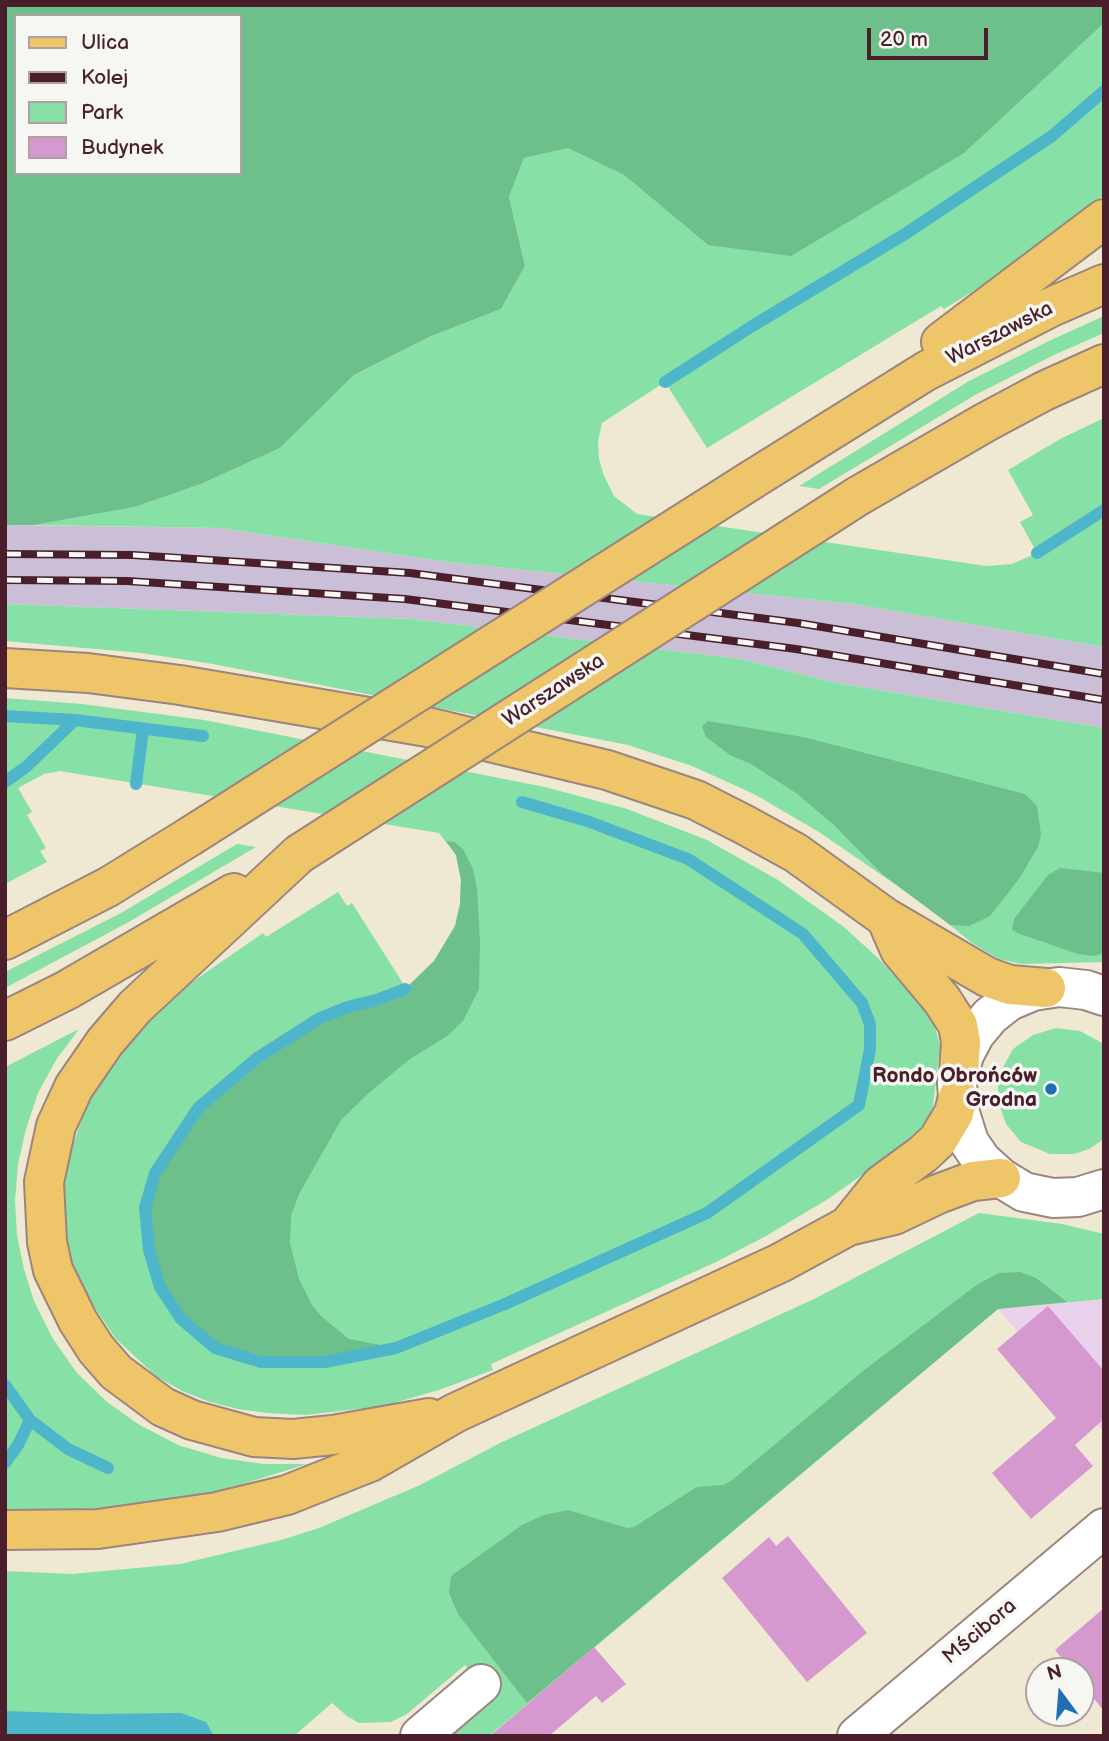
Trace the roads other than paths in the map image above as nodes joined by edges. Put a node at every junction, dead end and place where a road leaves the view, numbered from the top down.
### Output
1 (1104, 219) edge
2 (1104, 284) edge
3 (1104, 364) edge
4 (807, 443) junction
5 (5, 668) edge
6 (299, 854) junction
7 (886, 918) junction
8 (5, 940) edge
9 (1081, 989) edge
10 (5, 1021) edge
11 (959, 1085) junction
12 (1001, 1178) junction
13 (1099, 1193) edge
14 (848, 1226) junction
15 (455, 1413) junction
16 (1104, 1528) edge
17 (5, 1530) edge
18 (481, 1684) dead end
19 (420, 1736) edge
20 (857, 1736) edge

1 - 4 main road
2 - 4 main road, Warszawska
3 - 6 main road, Warszawska, bridge
4 - 8 main road, Warszawska, bridge
5 - 7 main road
6 - 10 main road, Warszawska
6 - 15 main road
7 - 9 main road
7 - 11 main road
9 - 11 street
11 - 12 street
11 - 14 main road
12 - 13 street
12 - 14 main road
14 - 15 main road
15 - 17 main road
16 - 20 street, Mścibora
18 - 19 street

